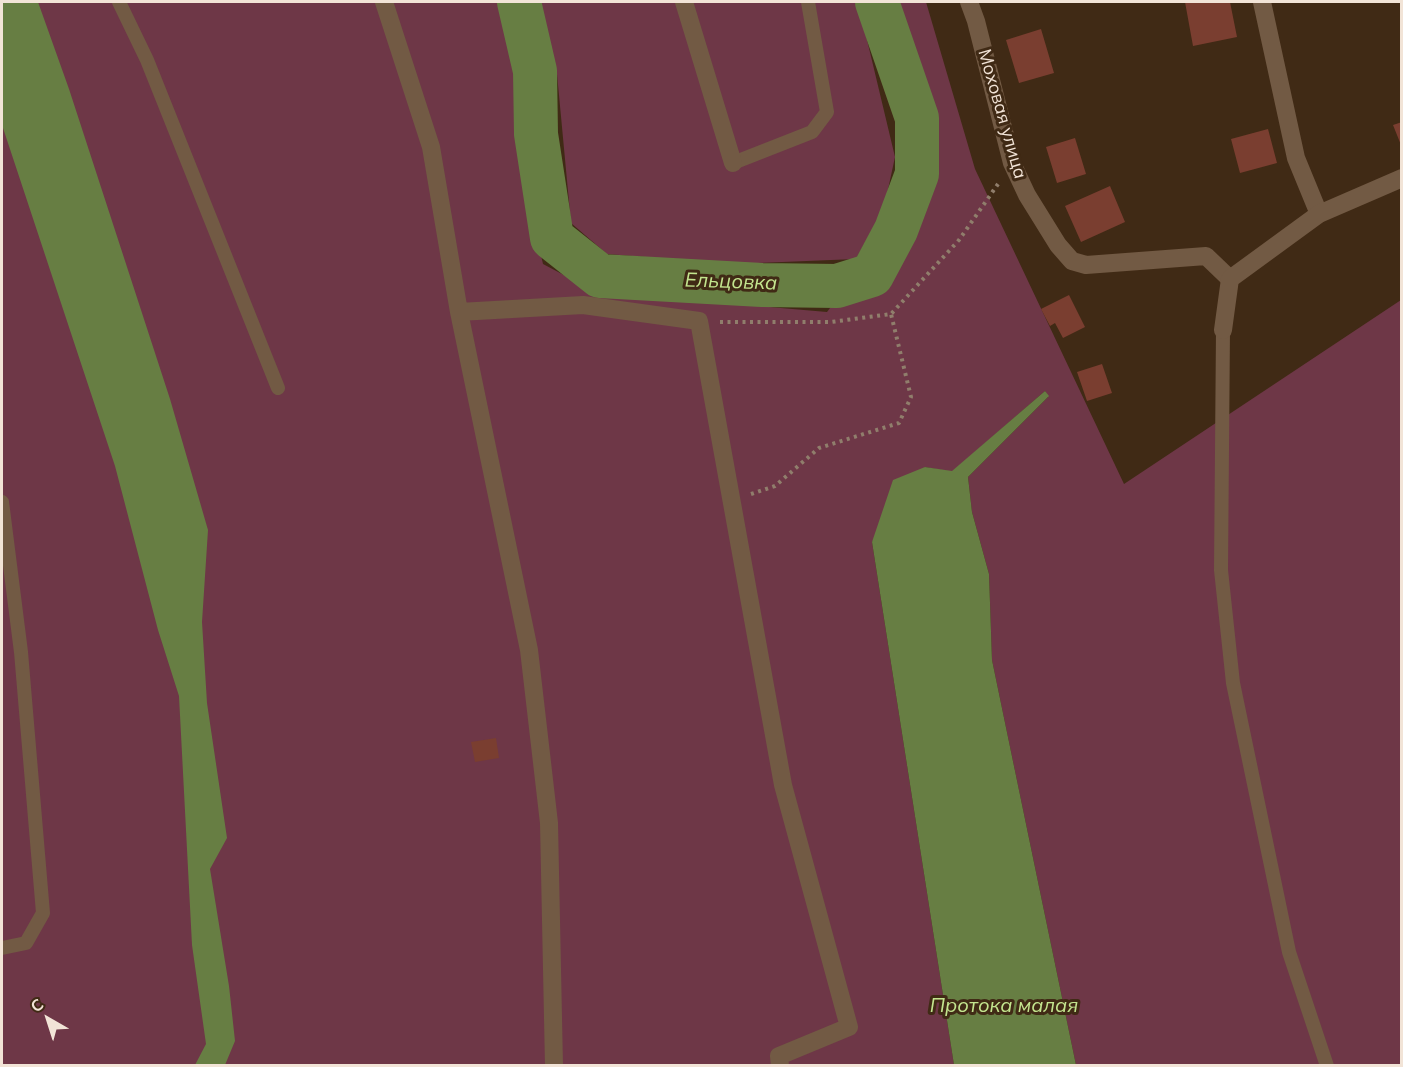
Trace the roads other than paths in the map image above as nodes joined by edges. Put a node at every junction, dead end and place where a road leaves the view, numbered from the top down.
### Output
1 (119, 2) edge
2 (384, 2) edge
3 (684, 2) edge
4 (808, 2) edge
5 (969, 2) edge
6 (1262, 2) edge
7 (733, 163) joint
8 (1401, 178) edge
9 (1319, 214) junction
10 (1230, 279) junction
11 (459, 312) junction
12 (1223, 330) joint
13 (278, 388) dead end
14 (2, 502) edge
15 (2, 948) edge
16 (554, 1065) edge
17 (780, 1065) edge
18 (1327, 1065) edge

1 - 13 lane
2 - 11 street
3 - 7 street
4 - 7 lane
5 - 10 street, Моховая улица
6 - 9 street
8 - 9 street
9 - 10 street
10 - 12 street
11 - 16 street
11 - 17 street
12 - 18 lane
14 - 15 lane

